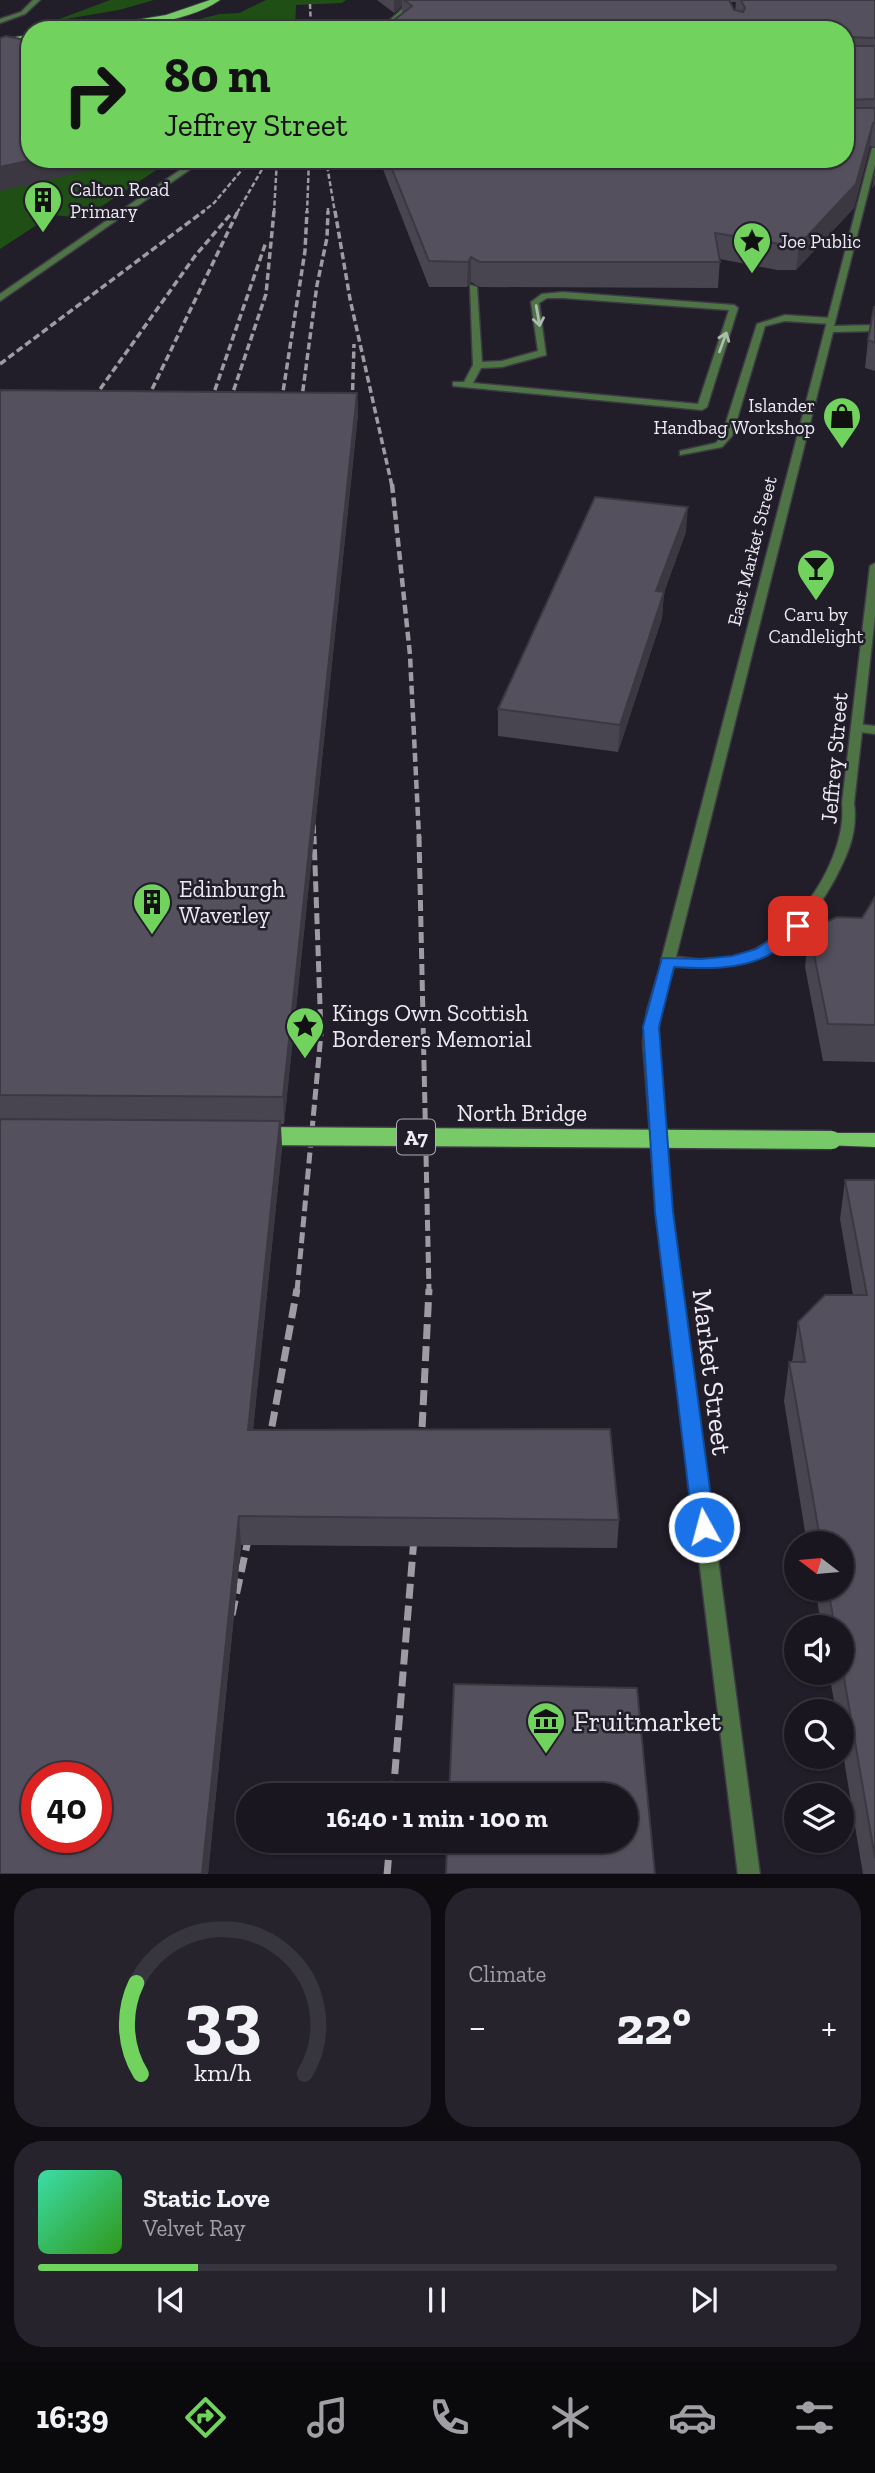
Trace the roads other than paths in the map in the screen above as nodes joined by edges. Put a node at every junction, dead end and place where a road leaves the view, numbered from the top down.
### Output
1 (37, 0) edge
2 (216, 0) edge
3 (416, 0) edge
4 (178, 4) dead end
5 (405, 9) junction
6 (414, 10) edge
7 (114, 21) edge
8 (151, 21) edge
9 (392, 21) edge
10 (0, 22) edge
11 (21, 38) edge
12 (0, 41) edge
13 (875, 150) edge
14 (188, 168) edge
15 (473, 287) edge
16 (0, 298) edge
17 (830, 326) junction
18 (875, 328) edge
19 (478, 365) junction
20 (456, 384) dead end
21 (468, 384) junction
22 (684, 453) dead end
23 (874, 574) edge
24 (857, 728) junction
25 (875, 730) edge
26 (668, 961) junction
27 (236, 1136) edge
28 (875, 1140) edge
29 (749, 1874) edge

1 - 10 street
2 - 8 main road
3 - 5 street
4 - 7 main road
5 - 6 street
5 - 9 street
11 - 12 main road
13 - 17 street, East Market Street
14 - 16 street
15 - 19 street
17 - 18 street
17 - 22 street
17 - 26 street, East Market Street
19 - 21 street
21 -> 19 street
20 - 21 street
23 - 24 street, Jeffrey Street
24 - 25 street
24 - 26 street, Jeffrey Street
26 - 29 street, Market Street
27 - 28 main road, North Bridge / A7, bridge

